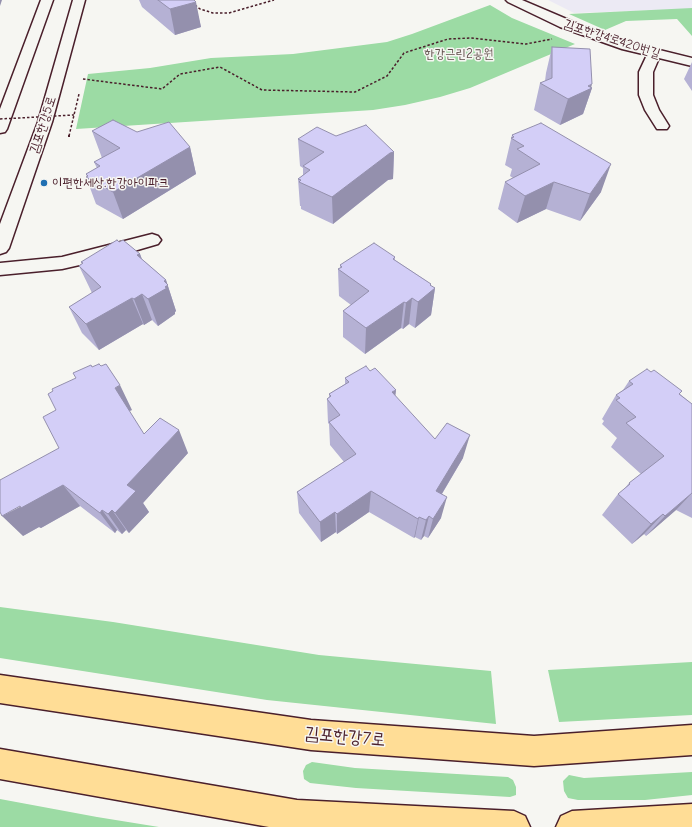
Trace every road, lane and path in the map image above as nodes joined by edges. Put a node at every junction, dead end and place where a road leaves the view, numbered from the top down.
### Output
1 (47, 0) edge
2 (80, 0) edge
3 (274, 0) edge
4 (512, 0) edge
5 (195, 4) edge
6 (553, 38) dead end
7 (654, 53) junction
8 (692, 62) edge
9 (83, 79) dead end
10 (79, 94) dead end
11 (74, 115) junction
12 (0, 119) edge
13 (662, 126) dead end
14 (0, 129) edge
15 (68, 137) dead end
16 (152, 240) dead end
17 (0, 248) edge
18 (0, 269) edge
19 (0, 689) edge
20 (692, 740) edge
21 (0, 764) edge
22 (692, 820) edge
23 (514, 827) edge
24 (572, 827) edge

1 - 14 street
2 - 17 street, 김포한강5로
3 - 5 path
4 - 7 street, 김포한강4로420번길
6 - 9 path
7 - 8 street, 김포한강4로420번길
7 - 13 street
10 - 11 path
11 - 12 path, bridge
11 - 15 path
16 - 18 street
19 - 20 main road, 김포한강7로
21 - 23 main road
22 - 24 main road

